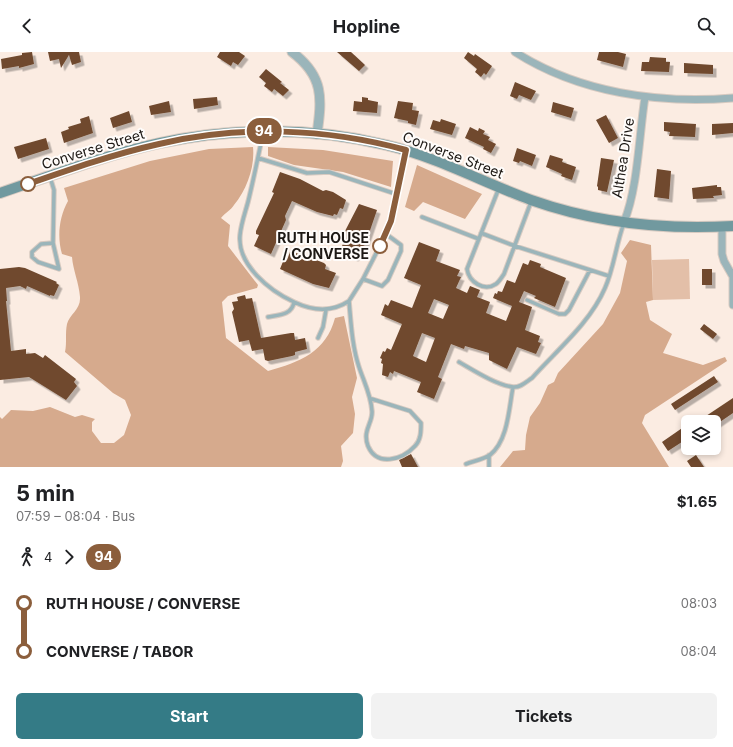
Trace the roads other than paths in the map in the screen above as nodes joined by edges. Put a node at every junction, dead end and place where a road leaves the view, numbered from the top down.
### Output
1 (292, 52) edge
2 (515, 52) edge
3 (645, 97) junction
4 (733, 98) edge
5 (261, 131) junction
6 (318, 134) junction
7 (406, 150) junction
8 (258, 158) junction
9 (50, 176) junction
10 (499, 187) junction
11 (0, 193) edge
12 (396, 194) junction
13 (532, 200) junction
14 (422, 217) dead end
15 (624, 222) junction
16 (733, 226) edge
17 (722, 227) junction
18 (482, 233) junction
19 (386, 234) junction
20 (479, 239) junction
21 (53, 243) junction
22 (515, 246) junction
23 (590, 270) junction
24 (732, 274) edge
25 (609, 276) junction
26 (363, 279) junction
27 (527, 300) dead end
28 (349, 301) junction
29 (294, 302) junction
30 (733, 305) edge
31 (326, 310) junction
32 (268, 318) dead end
33 (318, 338) dead end
34 (459, 362) dead end
35 (513, 387) junction
36 (372, 399) junction
37 (489, 455) junction
38 (466, 464) dead end
39 (489, 467) edge

1 - 6 street
2 - 3 street
3 - 4 street
3 - 15 street, Althea Drive
5 - 6 main road, Converse Street
5 - 8 lane
5 - 9 main road, Converse Street
6 - 7 main road, Converse Street
7 - 10 main road, Converse Street
7 - 12 lane
8 - 12 lane
8 - 29 lane
9 - 11 main road, Converse Street
9 - 21 lane
10 - 13 main road, Converse Street
10 - 18 lane
12 - 19 lane
13 - 15 main road, Converse Street
13 - 22 lane
14 - 20 lane
15 - 17 main road, Converse Street
15 - 25 lane
16 - 17 main road, Converse Street
17 - 24 street
18 - 20 lane
18 - 22 lane
19 - 26 lane
19 - 26 lane
20 - 22 lane
21 - 21 lane
22 - 23 lane
23 - 25 lane
23 - 27 lane
24 - 30 street
25 - 35 lane
26 - 28 lane
28 - 31 lane
28 - 36 lane
29 - 31 lane
29 - 32 lane
31 - 33 lane
34 - 35 lane
35 - 37 lane
36 - 36 lane
37 - 38 lane
37 - 39 lane

